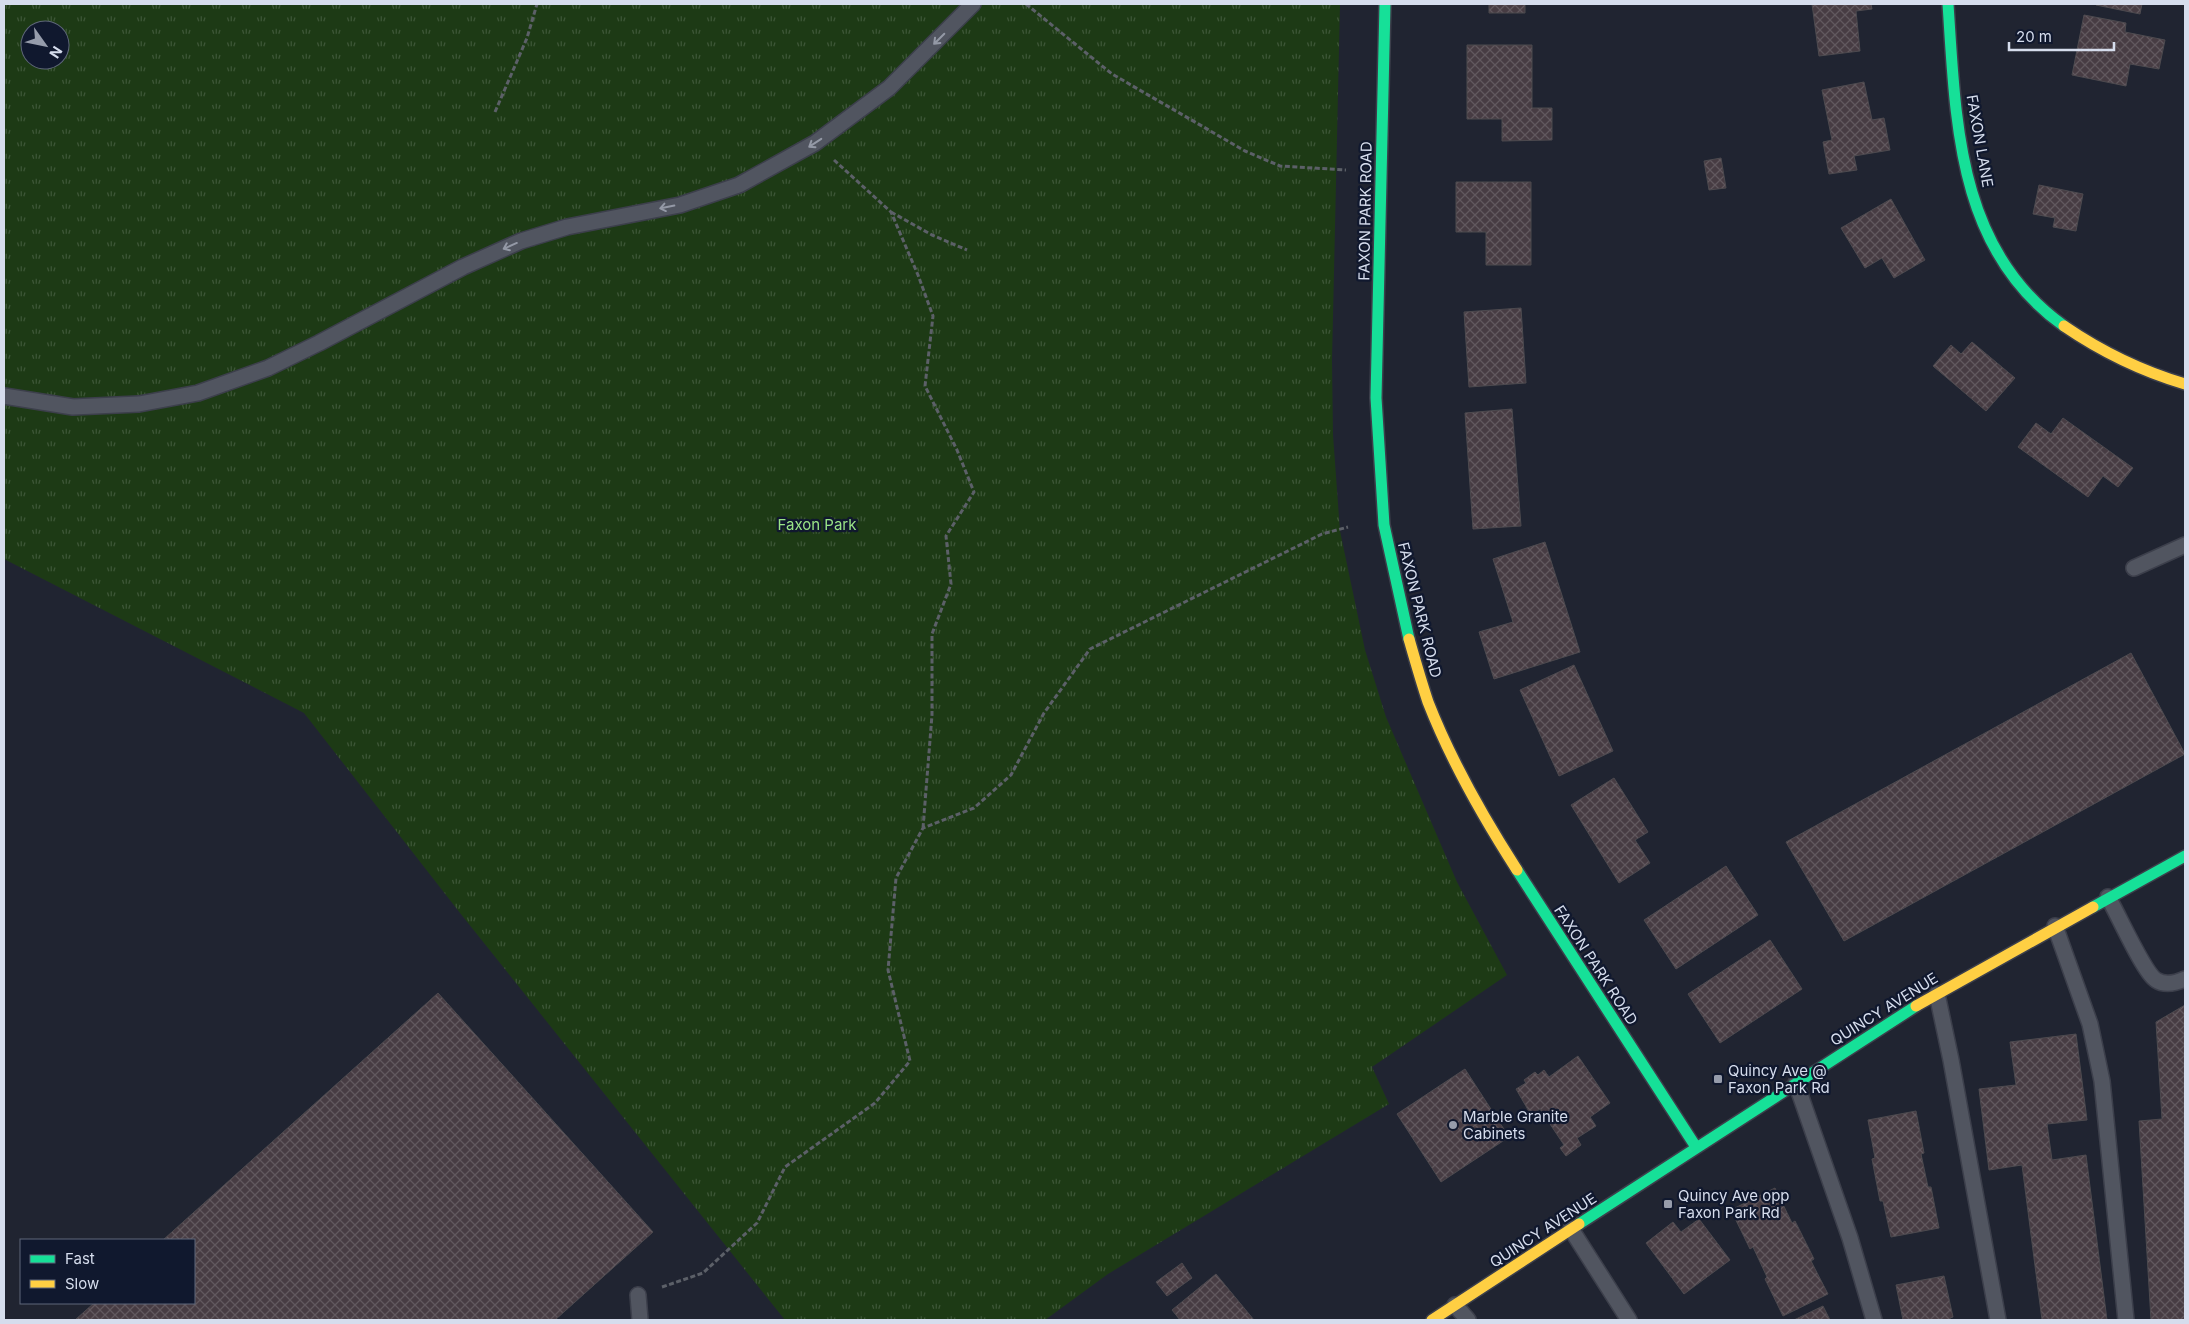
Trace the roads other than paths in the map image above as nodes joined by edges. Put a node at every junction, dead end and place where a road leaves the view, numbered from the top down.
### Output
1 (973, 4) edge
2 (1385, 4) edge
3 (1948, 4) edge
4 (2185, 384) edge
5 (4, 396) edge
6 (2185, 545) edge
7 (2134, 568) dead end
8 (2185, 856) edge
9 (2108, 897) junction
10 (2055, 926) junction
11 (2185, 979) edge
12 (1937, 994) junction
13 (1796, 1083) junction
14 (1696, 1147) junction
15 (1571, 1229) junction
16 (638, 1295) road end
17 (1455, 1305) junction
18 (640, 1320) edge
19 (1432, 1320) edge
20 (1468, 1320) edge
21 (1628, 1320) edge
22 (1874, 1320) edge
23 (1998, 1320) edge
24 (2126, 1320) edge

1 -> 5 lane
2 - 14 street, FAXON PARK ROAD
3 - 4 street, FAXON LANE
6 - 7 lane
8 - 9 street, QUINCY AVENUE
9 - 10 street, QUINCY AVENUE
9 - 11 lane
10 - 12 street, QUINCY AVENUE
10 - 24 lane
12 - 13 street, QUINCY AVENUE
12 - 23 lane
13 - 14 street, QUINCY AVENUE
13 - 22 lane
14 - 15 street, QUINCY AVENUE
15 - 17 street, QUINCY AVENUE
15 - 21 lane
16 - 18 lane
17 - 19 street, QUINCY AVENUE
17 - 20 lane

